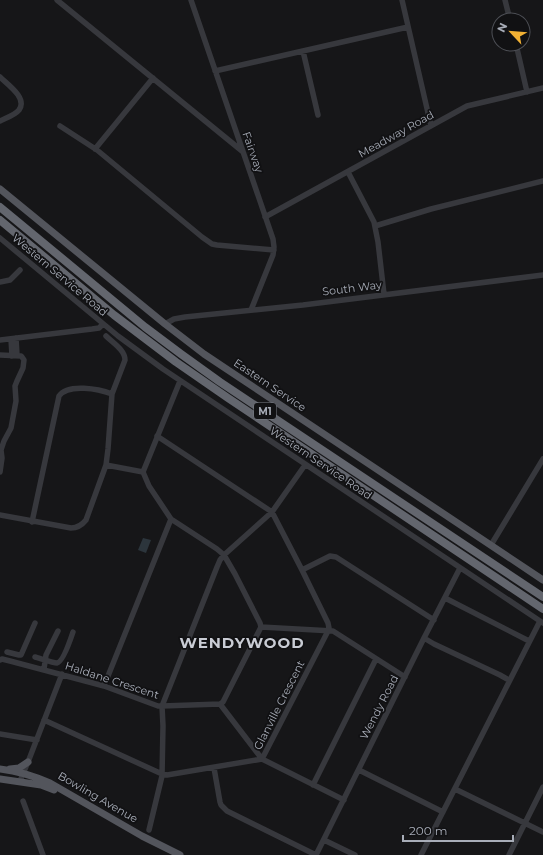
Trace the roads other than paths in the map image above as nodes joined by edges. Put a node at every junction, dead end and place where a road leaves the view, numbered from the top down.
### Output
1 (57, 0) edge
2 (191, 0) edge
3 (402, 0) edge
4 (506, 0) edge
5 (508, 12) edge
6 (408, 27) junction
7 (304, 51) junction
8 (518, 52) edge
9 (215, 71) junction
10 (0, 77) edge
11 (153, 78) junction
12 (543, 88) edge
13 (527, 92) junction
14 (318, 115) dead end
15 (0, 121) edge
16 (60, 126) dead end
17 (431, 126) junction
18 (95, 149) junction
19 (242, 152) junction
20 (348, 172) junction
21 (543, 181) edge
22 (0, 188) edge
23 (0, 207) edge
24 (265, 217) junction
25 (0, 220) edge
26 (375, 226) junction
27 (0, 238) edge
28 (274, 250) junction
29 (20, 270) dead end
30 (543, 275) edge
31 (0, 282) edge
32 (384, 294) junction
33 (251, 310) junction
34 (103, 324) junction
35 (165, 324) junction
36 (106, 336) dead end
37 (14, 338) junction
38 (0, 340) edge
39 (0, 355) edge
40 (15, 355) junction
41 (180, 380) junction
42 (112, 394) junction
43 (158, 436) junction
44 (543, 459) edge
45 (106, 465) junction
46 (305, 465) junction
47 (0, 472) edge
48 (142, 472) junction
49 (272, 512) junction
50 (0, 515) edge
51 (171, 519) junction
52 (32, 522) junction
53 (491, 546) junction
54 (224, 555) junction
55 (460, 568) junction
56 (302, 570) junction
57 (543, 580) edge
58 (543, 597) edge
59 (445, 598) junction
60 (543, 609) edge
61 (434, 620) junction
62 (541, 622) edge
63 (35, 623) dead end
64 (261, 627) junction
65 (328, 630) junction
66 (58, 631) dead end
67 (73, 632) dead end
68 (424, 638) junction
69 (529, 641) junction
70 (0, 650) edge
71 (7, 652) junction
72 (35, 657) dead end
73 (376, 659) junction
74 (2, 660) edge
75 (45, 660) junction
76 (44, 669) junction
77 (62, 674) junction
78 (405, 677) junction
79 (509, 680) junction
80 (104, 686) junction
81 (220, 704) junction
82 (162, 706) junction
83 (44, 720) junction
84 (0, 734) edge
85 (37, 740) junction
86 (262, 760) junction
87 (28, 763) junction
88 (214, 768) junction
89 (2, 769) edge
90 (359, 770) junction
91 (23, 773) junction
92 (162, 774) junction
93 (35, 777) junction
94 (0, 779) edge
95 (20, 781) junction
96 (313, 785) junction
97 (543, 787) edge
98 (455, 788) junction
99 (344, 800) junction
100 (23, 801) dead end
101 (443, 812) junction
102 (525, 823) junction
103 (149, 830) dead end
104 (543, 832) edge
105 (324, 840) junction
106 (43, 855) edge
107 (174, 855) edge
108 (180, 855) edge
109 (316, 855) edge
110 (355, 855) edge
111 (422, 855) edge
112 (509, 855) edge

1 - 11 street
2 - 9 street, Fairway
3 - 6 street
4 - 5 street
6 - 7 street
6 - 17 street
7 - 9 street
7 - 14 street
8 - 13 street
9 - 19 street, Fairway
10 - 15 street
11 - 18 street
11 - 19 street
12 - 13 street, Meadway Road
13 - 17 street, Meadway Road
16 - 18 street
17 - 20 street, Meadway Road
18 - 28 street
19 - 24 street, Fairway
20 - 24 street, Meadway Road
20 - 26 street
21 - 26 street
22 - 35 main road, Eastern Service
23 - 58 highway, M1
24 - 28 street, Fairway
25 - 60 highway, M1
26 - 32 street
27 - 34 street, Western Service Road
28 - 33 street, Fairway
29 - 31 street
30 - 32 street, South Way
32 - 33 street, South Way
33 - 35 street, South Way
34 - 37 street
34 - 41 street, Western Service Road
35 - 53 main road, Eastern Service
36 - 42 street
37 - 38 street
37 - 40 street
39 - 40 street
40 - 47 street
41 - 43 street
41 - 46 street, Western Service Road
42 - 45 street
42 - 52 street
43 - 48 street
43 - 49 street
44 - 53 street
45 - 48 street
45 - 52 street
46 - 49 street
46 - 55 street, Western Service Road
48 - 51 street
49 - 54 street
49 - 56 street
50 - 52 street
51 - 54 street
51 - 80 street
53 - 57 main road, Eastern Service
54 - 64 street
54 - 82 street
55 - 59 street, Wendy Road
55 - 62 street, Western Service Road
56 - 61 street
56 - 65 street
59 - 61 street, Wendy Road
59 - 69 street
61 - 68 street, Wendy Road
62 - 69 street
63 - 71 street
64 - 65 street
64 - 81 street
65 - 73 street
65 - 86 street, Glanville Crescent
66 - 75 street
67 - 75 street
68 - 78 street, Wendy Road
68 - 79 street
69 - 79 street
70 - 71 street
71 - 74 street
72 - 75 street
73 - 78 street
73 - 96 street
74 - 76 street, Haldane Crescent
75 - 76 street
76 - 77 street, Haldane Crescent
77 - 80 street, Haldane Crescent
77 - 83 street
78 - 90 street, Wendy Road
79 - 98 street
80 - 82 street, Haldane Crescent
81 - 82 street, Haldane Crescent
81 - 86 street
82 - 92 street
83 - 85 street
83 - 92 street, Glanville Crescent
84 - 85 street
85 - 87 street
86 - 88 street, Glanville Crescent
86 - 96 street
87 - 89 main road
87 - 91 street
87 - 93 main road
88 - 92 street, Glanville Crescent
88 - 109 street
89 - 91 main road, Bowling Avenue
90 - 99 street, Wendy Road
90 - 101 street
91 - 93 main road, Bowling Avenue
91 - 95 street
92 - 103 street
93 - 108 main road, Bowling Avenue
94 - 95 main road, Bowling Avenue
95 - 107 main road, Bowling Avenue
96 - 99 street
97 - 102 street
98 - 101 street
98 - 102 street
99 - 105 street, Wendy Road
100 - 106 street
101 - 111 street
102 - 104 street
102 - 112 street
105 - 109 street, Wendy Road
105 - 110 street

